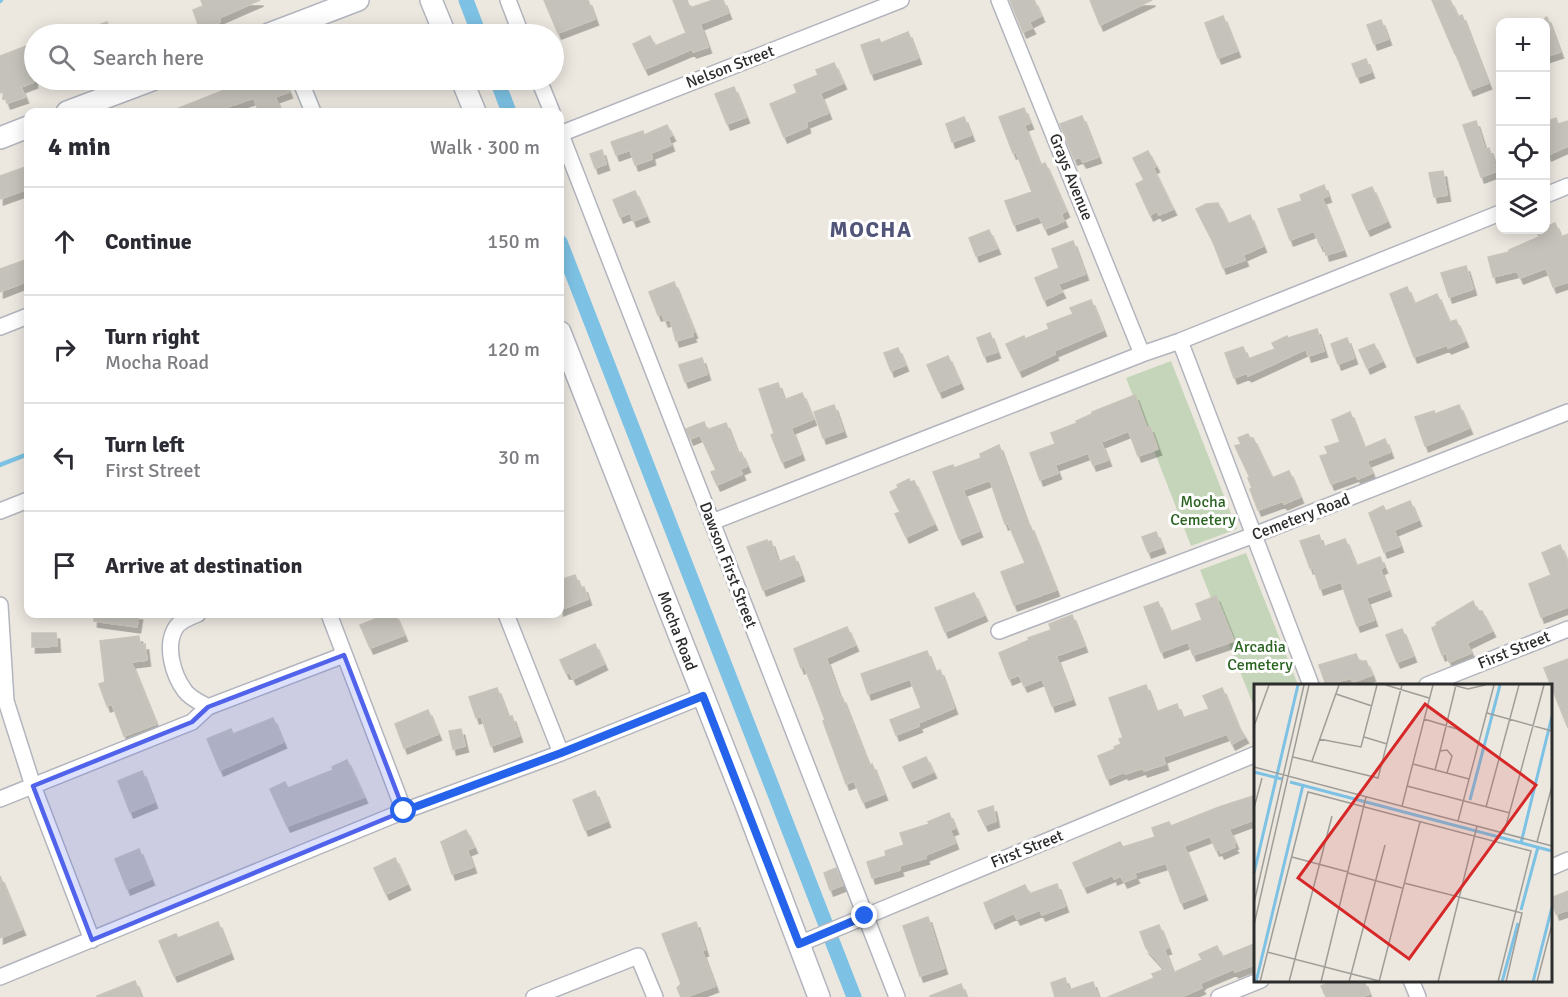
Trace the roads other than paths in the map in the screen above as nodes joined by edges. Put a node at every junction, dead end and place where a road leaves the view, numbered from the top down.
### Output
1 (358, 0) edge
2 (431, 0) edge
3 (508, 0) edge
4 (901, 0) edge
5 (999, 0) edge
6 (300, 24) edge
7 (441, 24) edge
8 (517, 24) edge
9 (125, 90) edge
10 (304, 90) edge
11 (466, 90) edge
12 (543, 90) edge
13 (78, 108) edge
14 (310, 108) edge
15 (473, 108) edge
16 (550, 108) edge
17 (24, 129) edge
18 (564, 131) edge
19 (0, 138) edge
20 (564, 143) edge
21 (1568, 186) edge
22 (1550, 193) edge
23 (1496, 215) edge
24 (24, 318) edge
25 (0, 327) edge
26 (564, 342) edge
27 (1180, 342) junction
28 (1142, 354) junction
29 (1568, 412) edge
30 (24, 502) edge
31 (0, 511) edge
32 (712, 522) junction
33 (1254, 535) junction
34 (0, 605) edge
35 (187, 618) edge
36 (330, 618) edge
37 (508, 618) edge
38 (1568, 629) edge
39 (999, 631) dead end
40 (344, 655) junction
41 (1311, 684) edge
42 (1430, 684) edge
43 (703, 696) junction
44 (208, 707) junction
45 (561, 753) junction
46 (1254, 755) edge
47 (33, 786) junction
48 (0, 799) edge
49 (404, 811) junction
50 (1568, 860) edge
51 (1553, 866) edge
52 (865, 916) junction
53 (92, 940) junction
54 (807, 941) junction
55 (0, 976) edge
56 (1258, 982) edge
57 (1411, 982) edge
58 (534, 997) edge
59 (655, 997) edge
60 (819, 997) edge
61 (897, 997) edge
62 (1219, 997) edge
63 (1418, 997) edge

1 - 6 street
2 - 7 street
3 - 8 street
4 - 18 street, Nelson Street
5 - 28 street, Grays Avenue
9 - 13 street
10 - 14 street
11 - 15 street
12 - 16 street
17 - 19 street
20 - 32 street, Dawson First Street
21 - 22 street
23 - 27 street
24 - 25 street
26 - 43 street, Mocha Road
27 - 28 street
27 - 33 street
28 - 32 street
29 - 33 street, Cemetery Road
30 - 31 street
32 - 52 street, Dawson First Street
33 - 39 street, Cemetery Road
33 - 41 street
34 - 47 street
35 - 44 street
36 - 40 street
37 - 45 street
38 - 42 street, First Street
40 - 44 street
40 - 49 street
43 - 45 street
43 - 54 street, Mocha Road
44 - 47 street
45 - 49 street
46 - 52 street, First Street
47 - 48 street
47 - 53 street
49 - 53 street
50 - 51 street
52 - 54 street, First Street
52 - 61 street, Dawson First Street
53 - 55 street
54 - 60 street, Mocha Road
56 - 62 street
57 - 63 street
58 - 59 street

